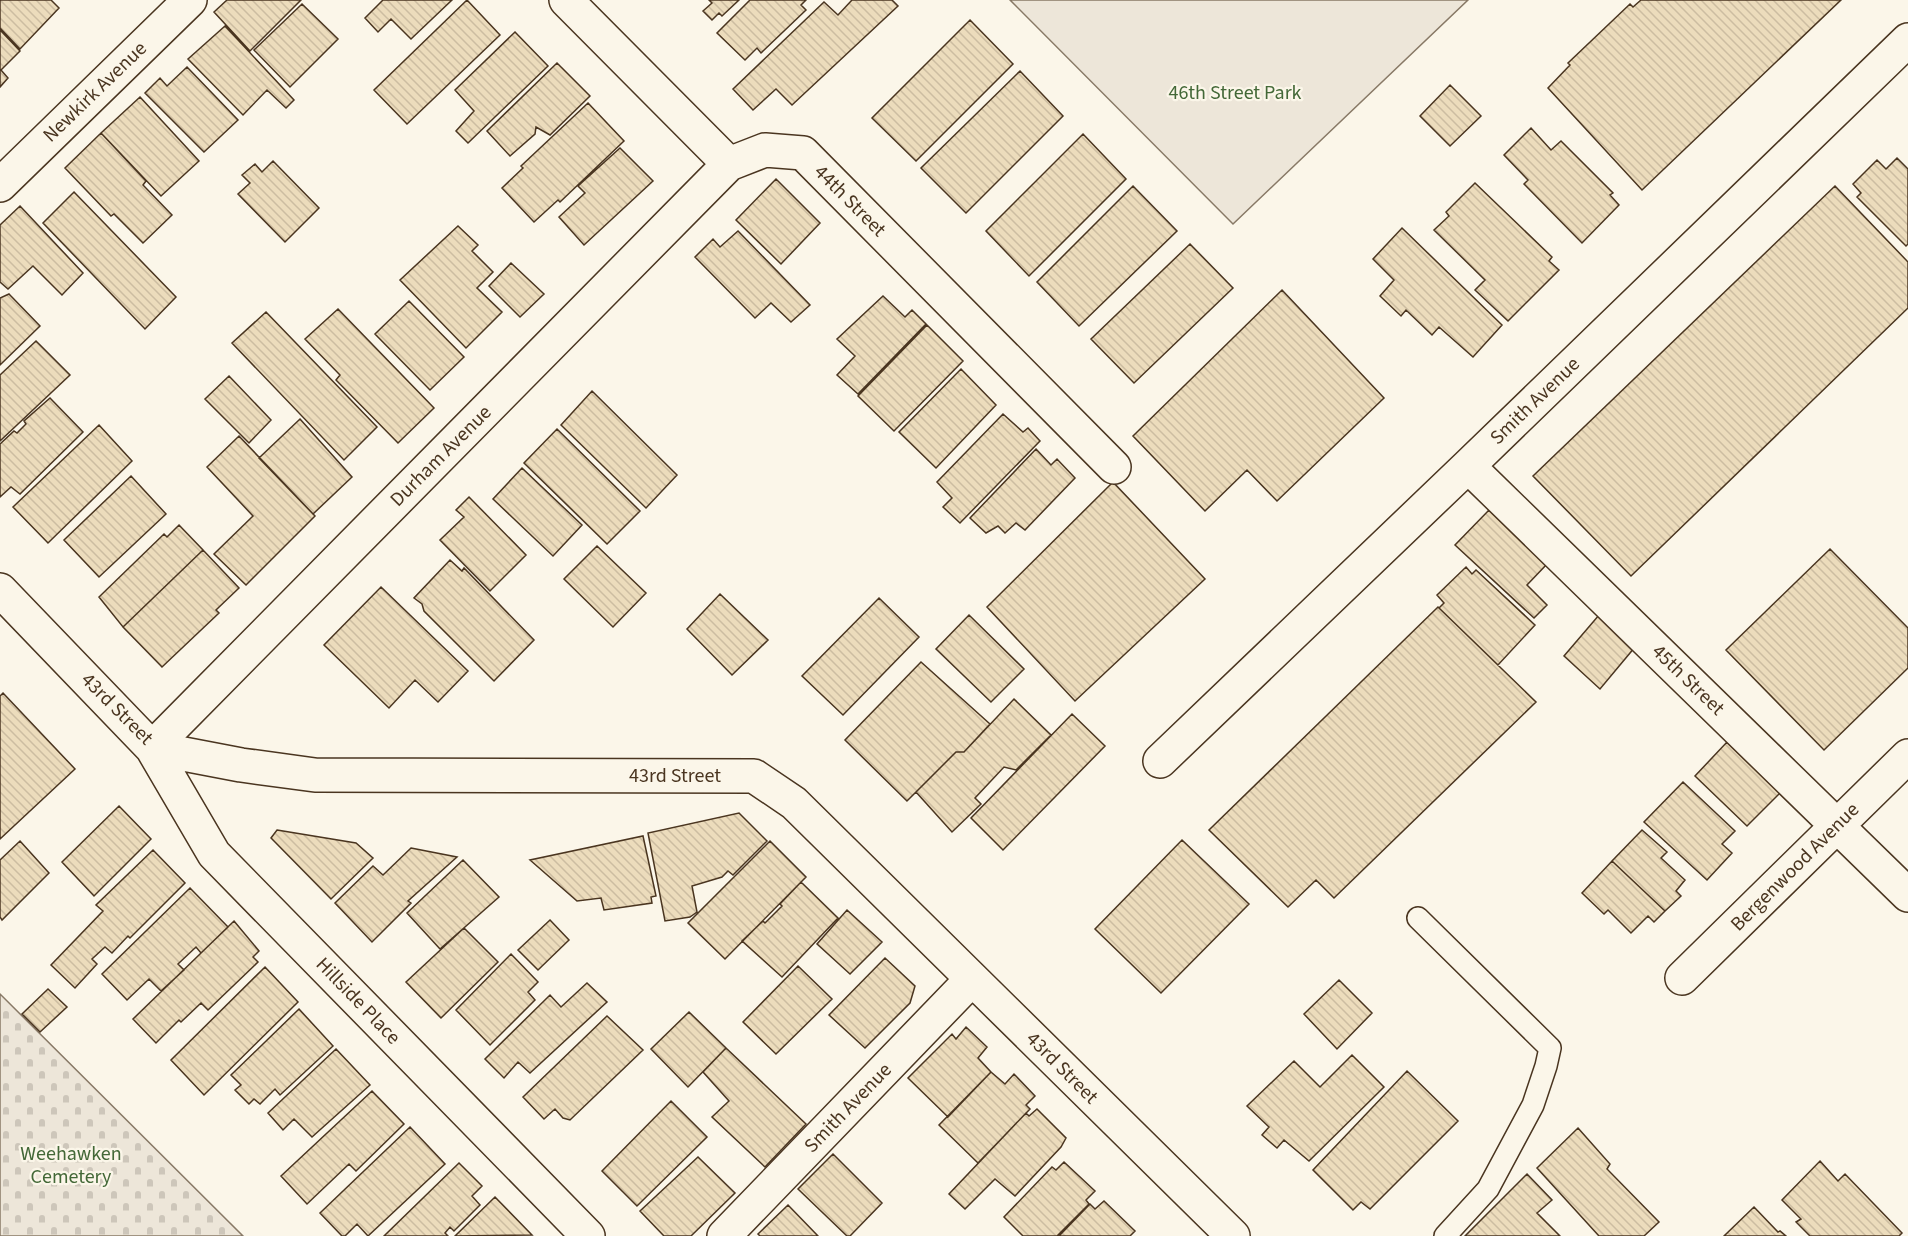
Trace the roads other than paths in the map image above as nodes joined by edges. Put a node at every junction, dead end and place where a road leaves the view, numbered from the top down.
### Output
1 (190, 0) edge
2 (566, 0) edge
3 (1908, 40) edge
4 (729, 164) junction
5 (0, 185) edge
6 (1114, 466) dead end
7 (1468, 466) junction
8 (0, 590) edge
9 (152, 748) junction
10 (1908, 756) edge
11 (1160, 761) dead end
12 (1837, 825) junction
13 (1908, 895) edge
14 (1418, 918) dead end
15 (1682, 978) dead end
16 (972, 979) junction
17 (588, 1236) edge
18 (724, 1236) edge
19 (1233, 1236) edge
20 (1445, 1236) edge

1 - 5 street, Newkirk Avenue
2 - 4 street
3 - 7 street, Smith Avenue
4 - 6 street, 44th Street
4 - 9 street, Durham Avenue
7 - 11 street, Smith Avenue
7 - 12 street, 45th Street
8 - 9 street, 43rd Street
9 - 16 street, 43rd Street
9 - 17 street, Hillside Place
10 - 12 street, Bergenwood Avenue
12 - 13 street, 45th Street
12 - 15 street, Bergenwood Avenue
14 - 20 lane
16 - 18 street, Smith Avenue
16 - 19 street, 43rd Street

